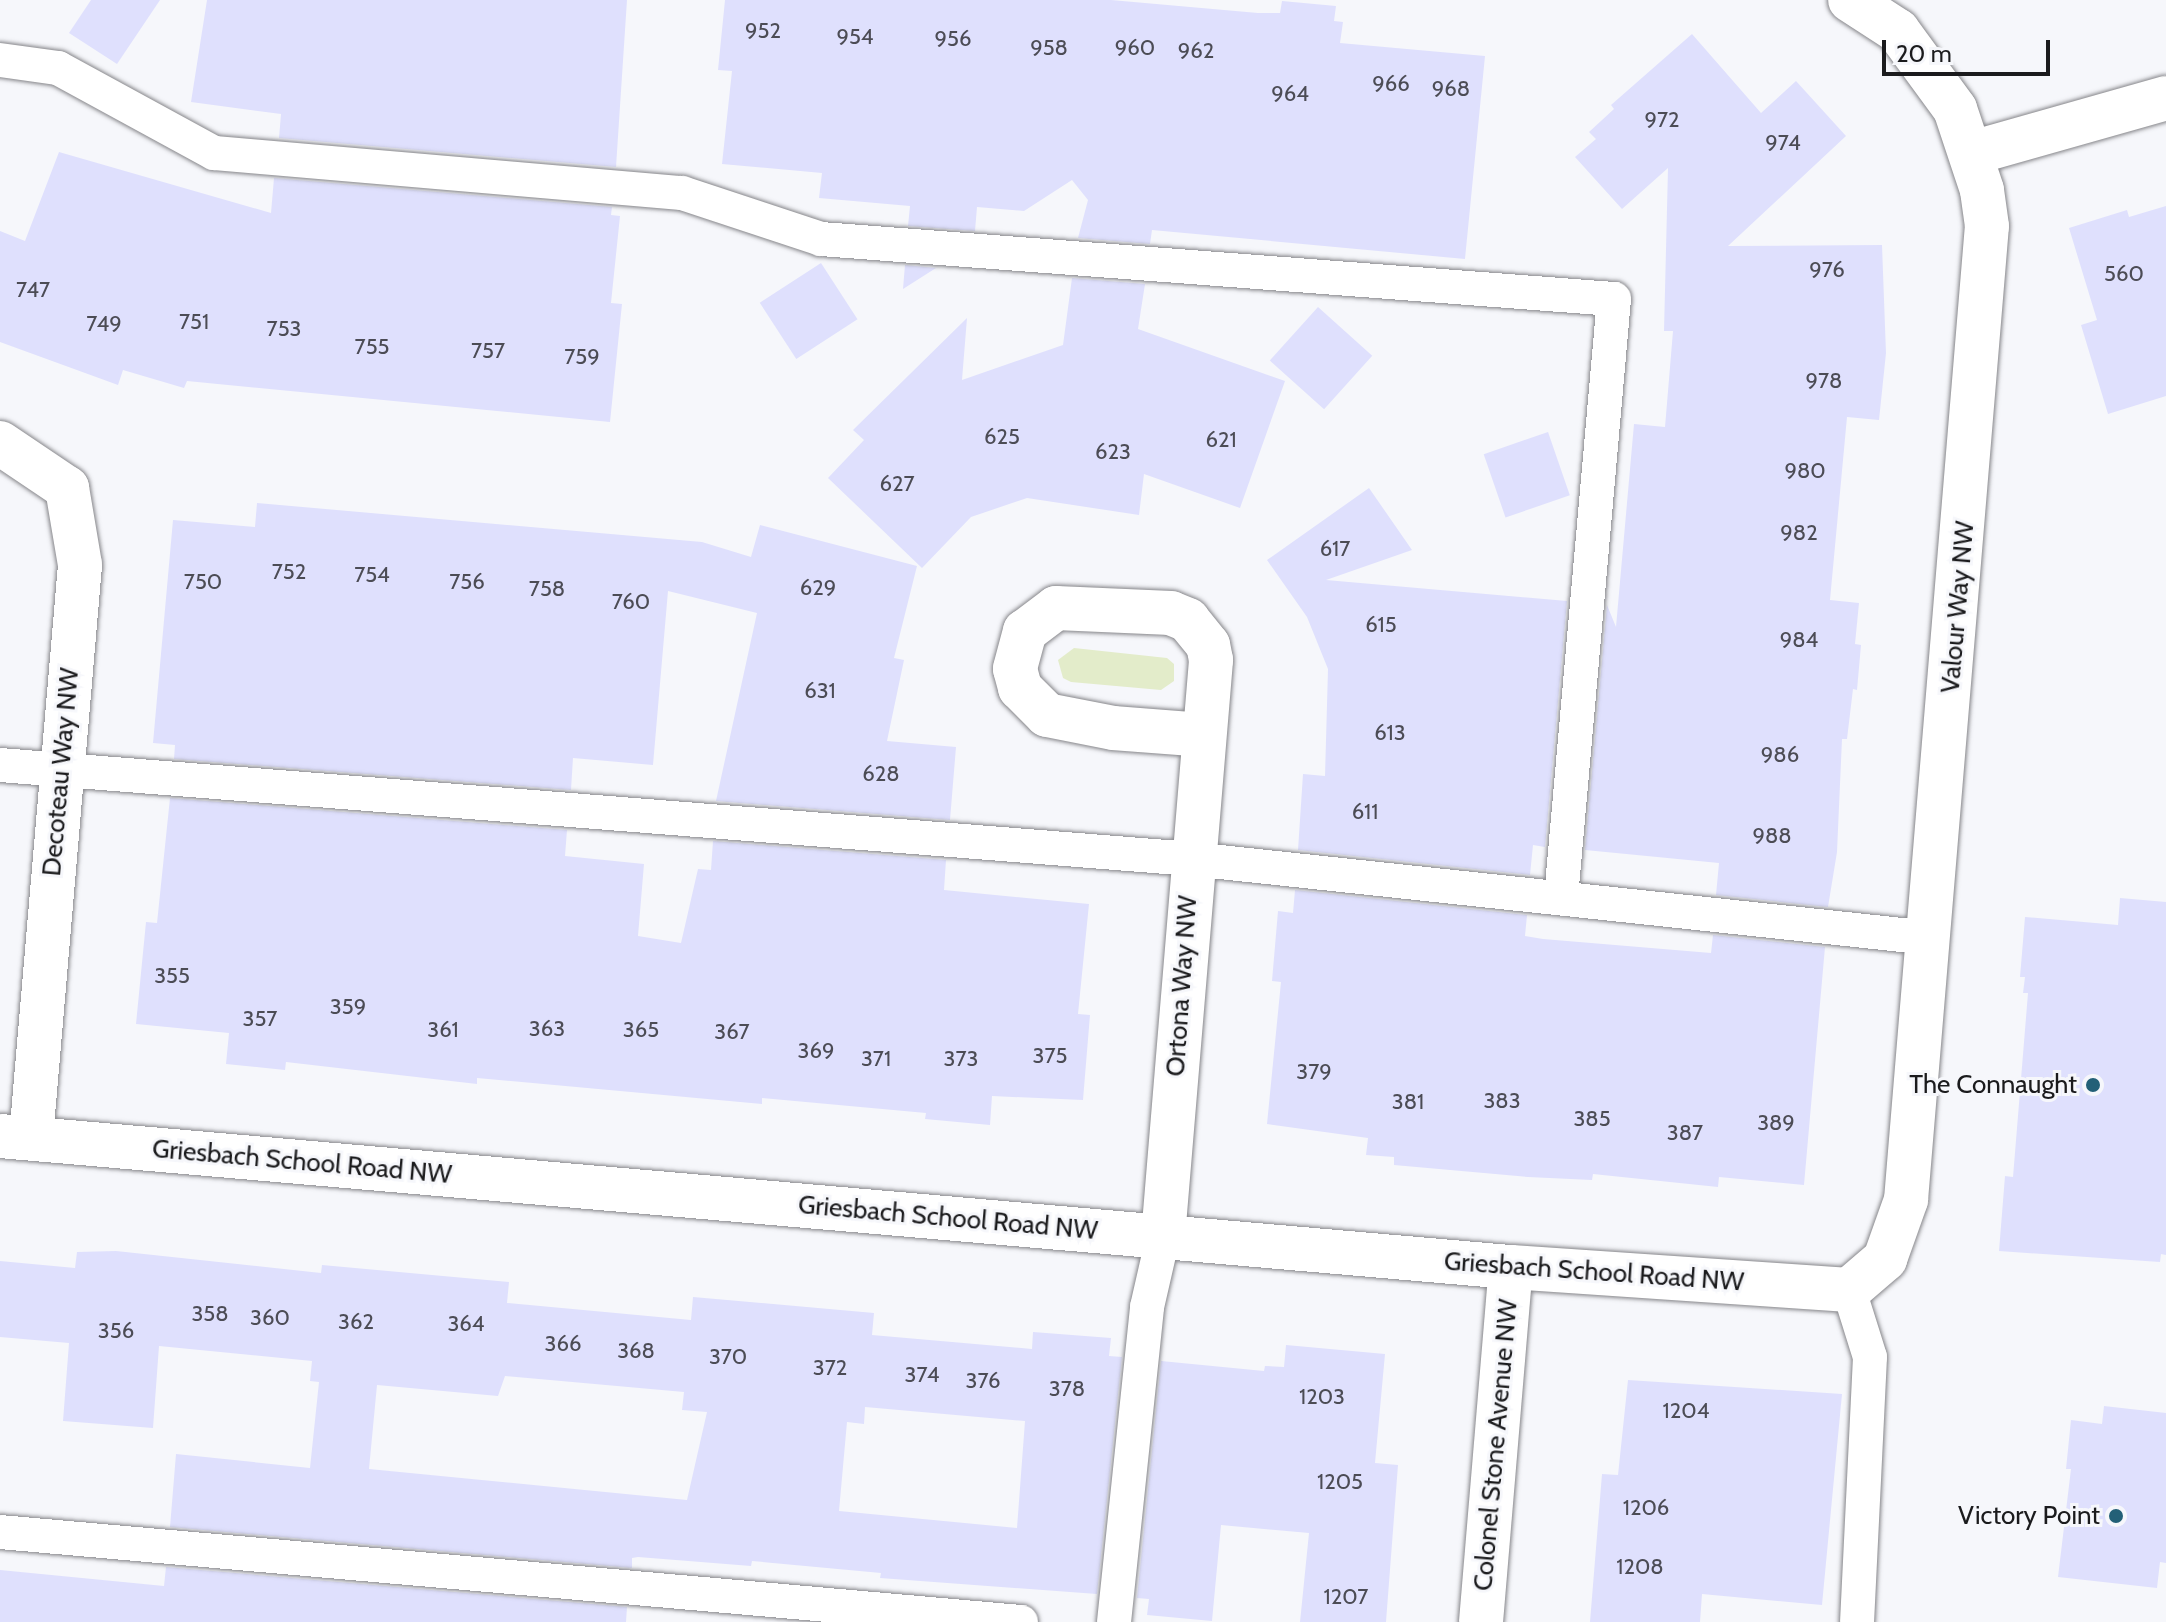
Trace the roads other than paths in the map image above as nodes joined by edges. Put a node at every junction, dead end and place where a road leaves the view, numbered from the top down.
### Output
1 (1866, 4) edge
2 (0, 60) edge
3 (2166, 98) edge
4 (1972, 153) junction
5 (0, 443) edge
6 (1203, 735) junction
7 (0, 765) edge
8 (60, 771) junction
9 (1192, 859) junction
10 (1561, 897) junction
11 (1930, 938) junction
12 (16, 1137) edge
13 (1163, 1237) junction
14 (1511, 1267) junction
15 (1849, 1290) junction
16 (0, 1532) edge
17 (1021, 1622) edge
18 (1114, 1622) edge
19 (1481, 1622) edge
20 (1857, 1622) edge

1 - 4 street, Valour Way NW
2 - 10 lane
3 - 4 street
4 - 11 street, Valour Way NW
5 - 8 street, Decoteau Way NW
6 - 6 street, Ortona Way NW
6 - 9 street, Ortona Way NW
7 - 8 lane
8 - 9 lane
8 - 12 street, Decoteau Way NW
9 - 10 lane
9 - 13 street, Ortona Way NW
10 - 11 lane
11 - 15 street, Valour Way NW
12 - 13 street, Griesbach School Road NW
13 - 14 street, Griesbach School Road NW
13 - 18 lane
14 - 15 street, Griesbach School Road NW
14 - 19 street, Colonel Stone Avenue NW
15 - 20 lane
16 - 17 lane

